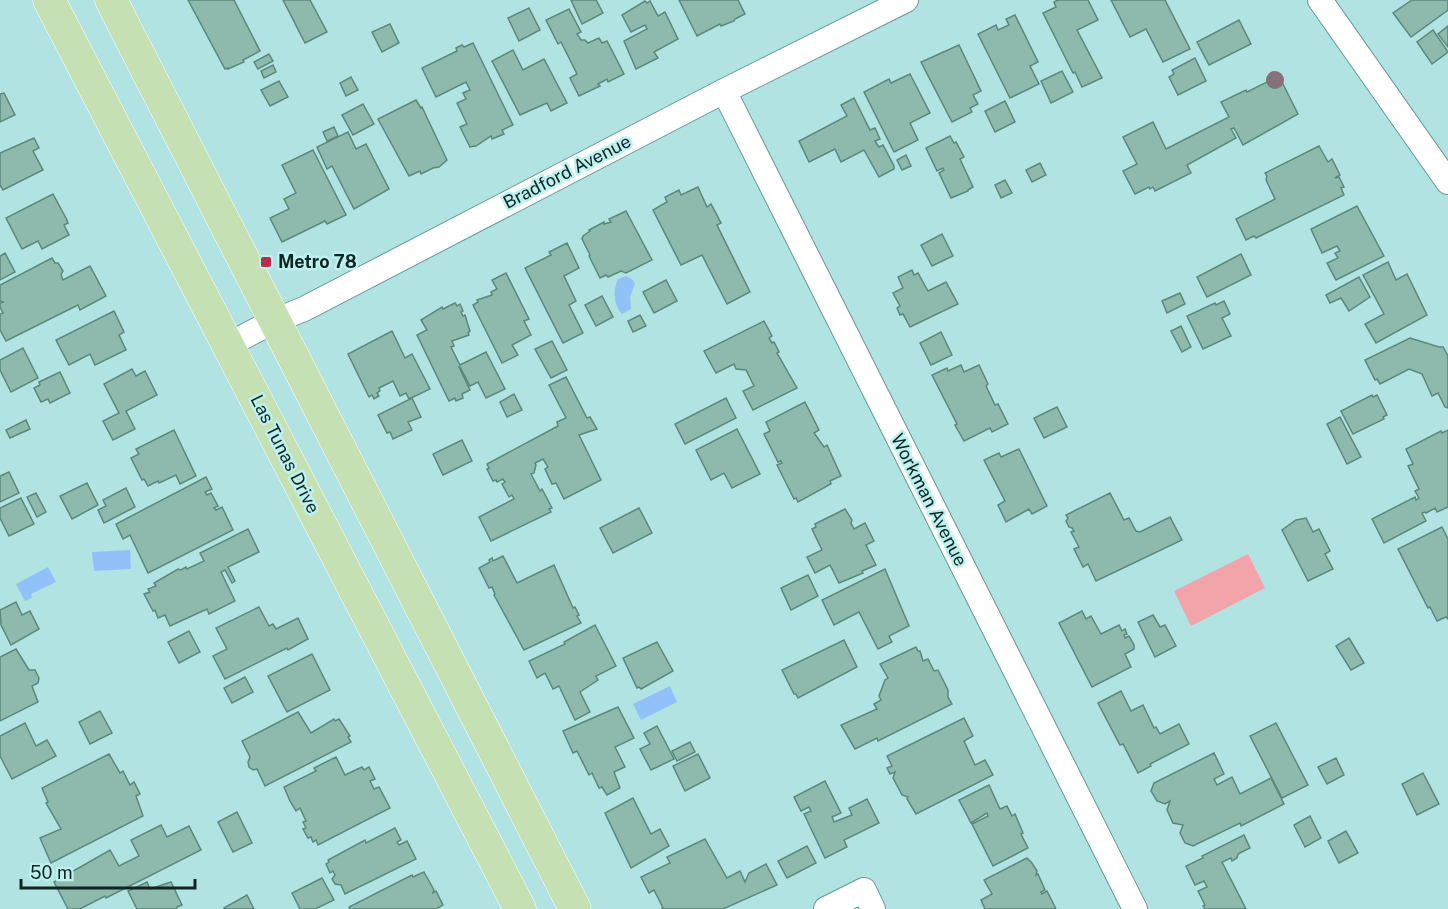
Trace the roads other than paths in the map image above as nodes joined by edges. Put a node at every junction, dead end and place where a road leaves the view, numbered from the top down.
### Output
1 (49, 0) edge
2 (111, 0) edge
3 (906, 0) edge
4 (1320, 0) edge
5 (724, 91) junction
6 (1448, 182) edge
7 (274, 321) junction
8 (228, 345) junction
9 (520, 909) edge
10 (575, 909) edge
11 (826, 909) edge
12 (873, 909) edge
13 (1136, 909) edge

1 - 8 main road, Las Tunas Drive
2 - 7 main road
3 - 5 street, Bradford Avenue
4 - 6 street
5 - 7 street, Bradford Avenue
5 - 13 street, Workman Avenue
7 - 8 street, Bradford Avenue
7 - 10 main road
8 - 9 main road, Las Tunas Drive
11 - 12 street

